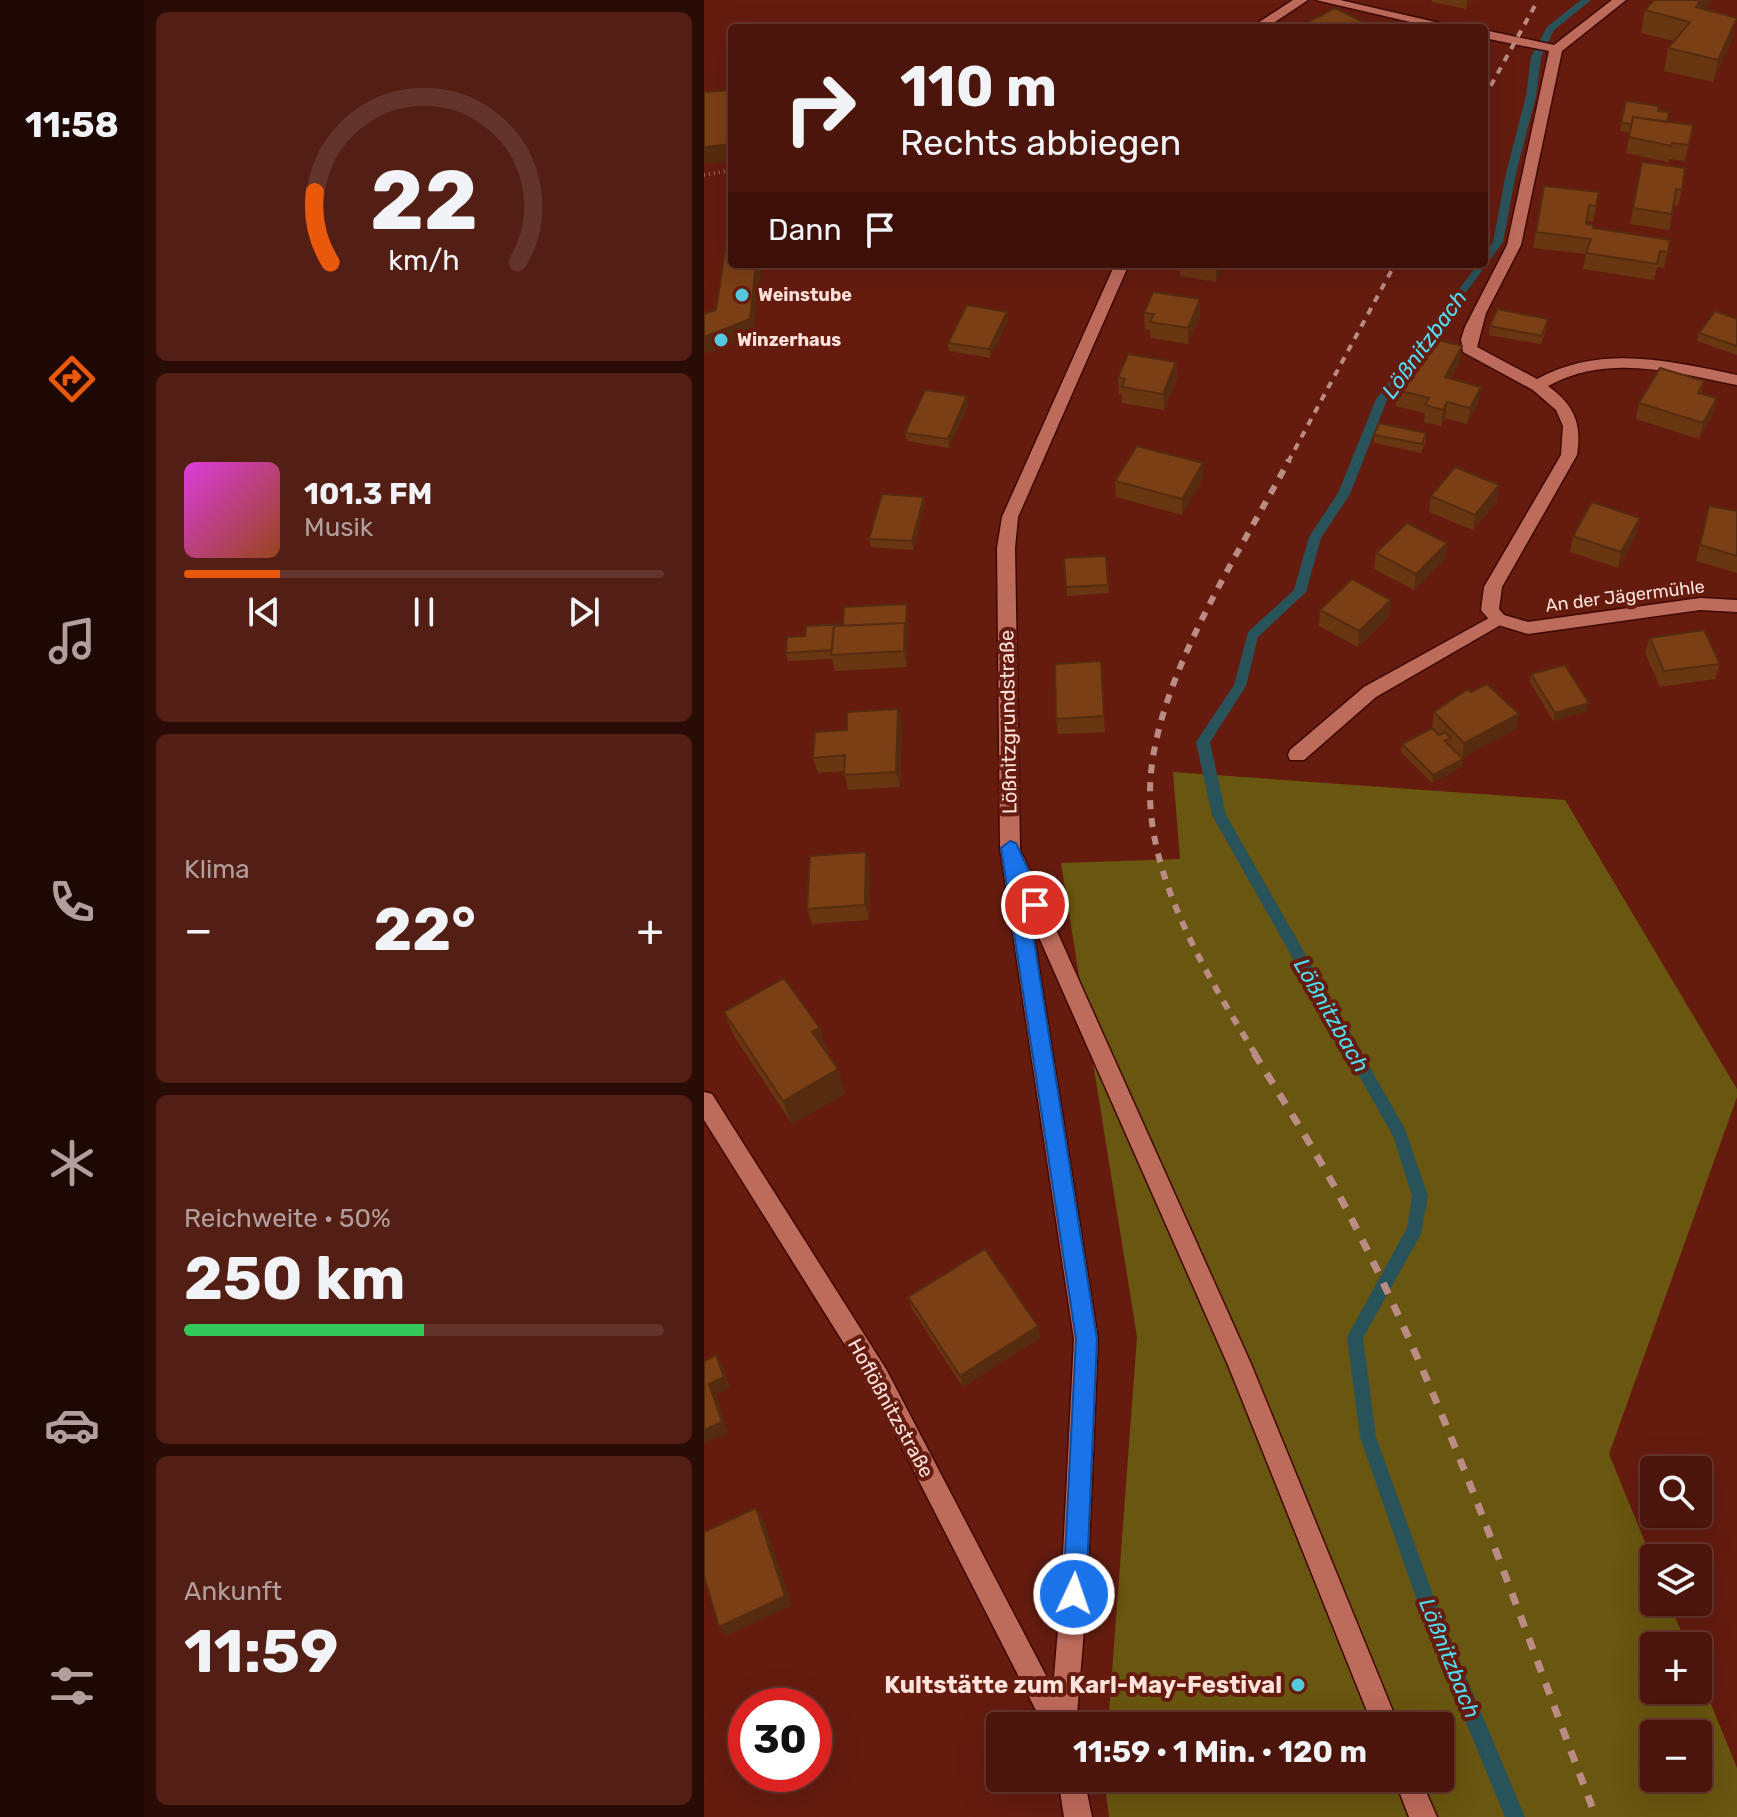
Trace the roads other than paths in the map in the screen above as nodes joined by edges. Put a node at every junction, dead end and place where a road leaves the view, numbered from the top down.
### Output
1 (1302, 0) edge
2 (1322, 0) edge
3 (1620, 0) edge
4 (1263, 24) edge
5 (1435, 24) edge
6 (1488, 35) edge
7 (1554, 49) junction
8 (1120, 268) edge
9 (1737, 380) edge
10 (1536, 386) junction
11 (1737, 606) edge
12 (1498, 619) junction
13 (1297, 755) dead end
14 (1010, 848) junction
15 (704, 1101) edge
16 (1053, 1712) edge
17 (1061, 1712) edge
18 (1380, 1712) edge
19 (1074, 1792) edge
20 (1413, 1792) edge
21 (1078, 1817) edge
22 (1423, 1817) edge

1 - 4 street
2 - 5 street
3 - 7 street
6 - 7 street
7 - 10 street
8 - 14 street, Lößnitzgrundstraße
9 - 10 street
10 - 12 street
11 - 12 street, An der Jägermühle
12 - 13 street
14 - 17 street, Lößnitzgrundstraße
14 - 18 street
15 - 16 street, Hoflößnitzstraße
19 - 21 street
20 - 22 street

